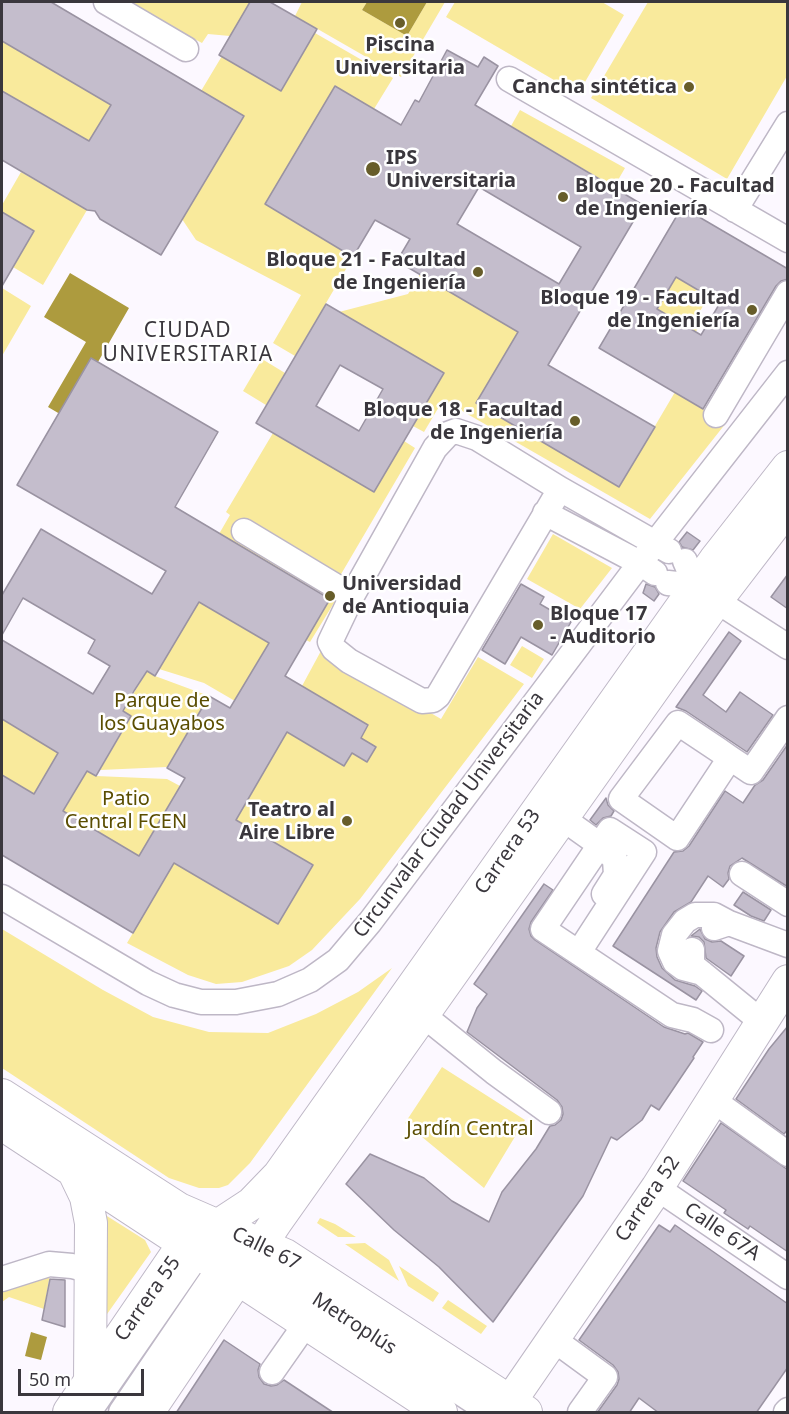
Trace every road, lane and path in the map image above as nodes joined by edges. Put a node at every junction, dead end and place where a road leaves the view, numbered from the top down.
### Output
1 (106, 2) edge
2 (186, 49) dead end
3 (509, 79) dead end
4 (788, 124) edge
5 (735, 210) junction
6 (788, 240) edge
7 (788, 293) edge
8 (788, 373) edge
9 (716, 415) dead end
10 (788, 467) edge
11 (560, 489) junction
12 (545, 513) junction
13 (785, 515) edge
14 (244, 531) dead end
15 (674, 570) junction
16 (352, 596) junction
17 (788, 646) edge
18 (788, 718) edge
19 (730, 758) junction
20 (562, 818) junction
21 (600, 845) junction
22 (742, 874) dead end
23 (2, 897) edge
24 (788, 904) edge
25 (729, 922) junction
26 (788, 945) edge
27 (579, 952) junction
28 (702, 973) junction
29 (788, 981) edge
30 (423, 1015) junction
31 (762, 1022) junction
32 (711, 1030) dead end
33 (2, 1095) edge
34 (712, 1100) junction
35 (549, 1112) dead end
36 (2, 1124) edge
37 (788, 1154) edge
38 (73, 1170) junction
39 (657, 1188) junction
40 (217, 1226) junction
41 (229, 1259) junction
42 (91, 1271) junction
43 (788, 1277) edge
44 (2, 1280) edge
45 (305, 1324) junction
46 (553, 1339) junction
47 (272, 1372) dead end
48 (89, 1398) edge
49 (507, 1410) edge
50 (69, 1413) edge
51 (121, 1413) edge
52 (148, 1413) edge
53 (441, 1413) edge
54 (475, 1413) edge
55 (580, 1413) edge

1 - 2 street
3 - 5 street
4 - 5 street
5 - 6 street
7 - 9 street
8 - 15 street, Circunvalar Ciudad Universitaria
10 - 15 main road, Carrera 53
11 - 12 street
11 - 15 street
11 - 16 street
12 - 15 street
12 - 16 street
13 - 15 main road, Carrera 53
14 - 16 street
15 - 17 street
15 - 20 main road, Carrera 53
15 - 23 street, Circunvalar Ciudad Universitaria
15 - 40 main road, Carrera 53
18 - 19 street
19 - 19 street
20 - 21 street
20 - 30 main road, Carrera 53
21 - 27 street
21 - 27 street
22 - 24 street
25 - 26 street
25 - 28 street
25 - 28 street
27 - 32 street
28 - 31 street
29 - 31 main road, Carrera 52
30 - 35 street
30 - 41 main road, Carrera 53
31 - 34 main road, Carrera 52
33 - 40 main road, Calle 67
34 - 37 street
34 - 39 main road, Carrera 52
36 - 38 main road, Calle 67
38 - 41 main road, Calle 67
38 - 42 main road
39 - 43 street, Calle 67A
39 - 46 main road, Carrera 52
40 - 41 main road, Calle 67
40 - 41 main road, Carrera 53
41 - 45 main road, Calle 67
41 - 48 main road, Carrera 55
41 - 49 main road, Calle 67
41 - 51 street
41 - 52 main road
41 - 54 street, Metroplús
42 - 44 street
42 - 48 main road
45 - 47 street
45 - 53 main road, Calle 67
46 - 49 main road, Carrera 52
46 - 55 street
48 - 50 main road, Carrera 55

